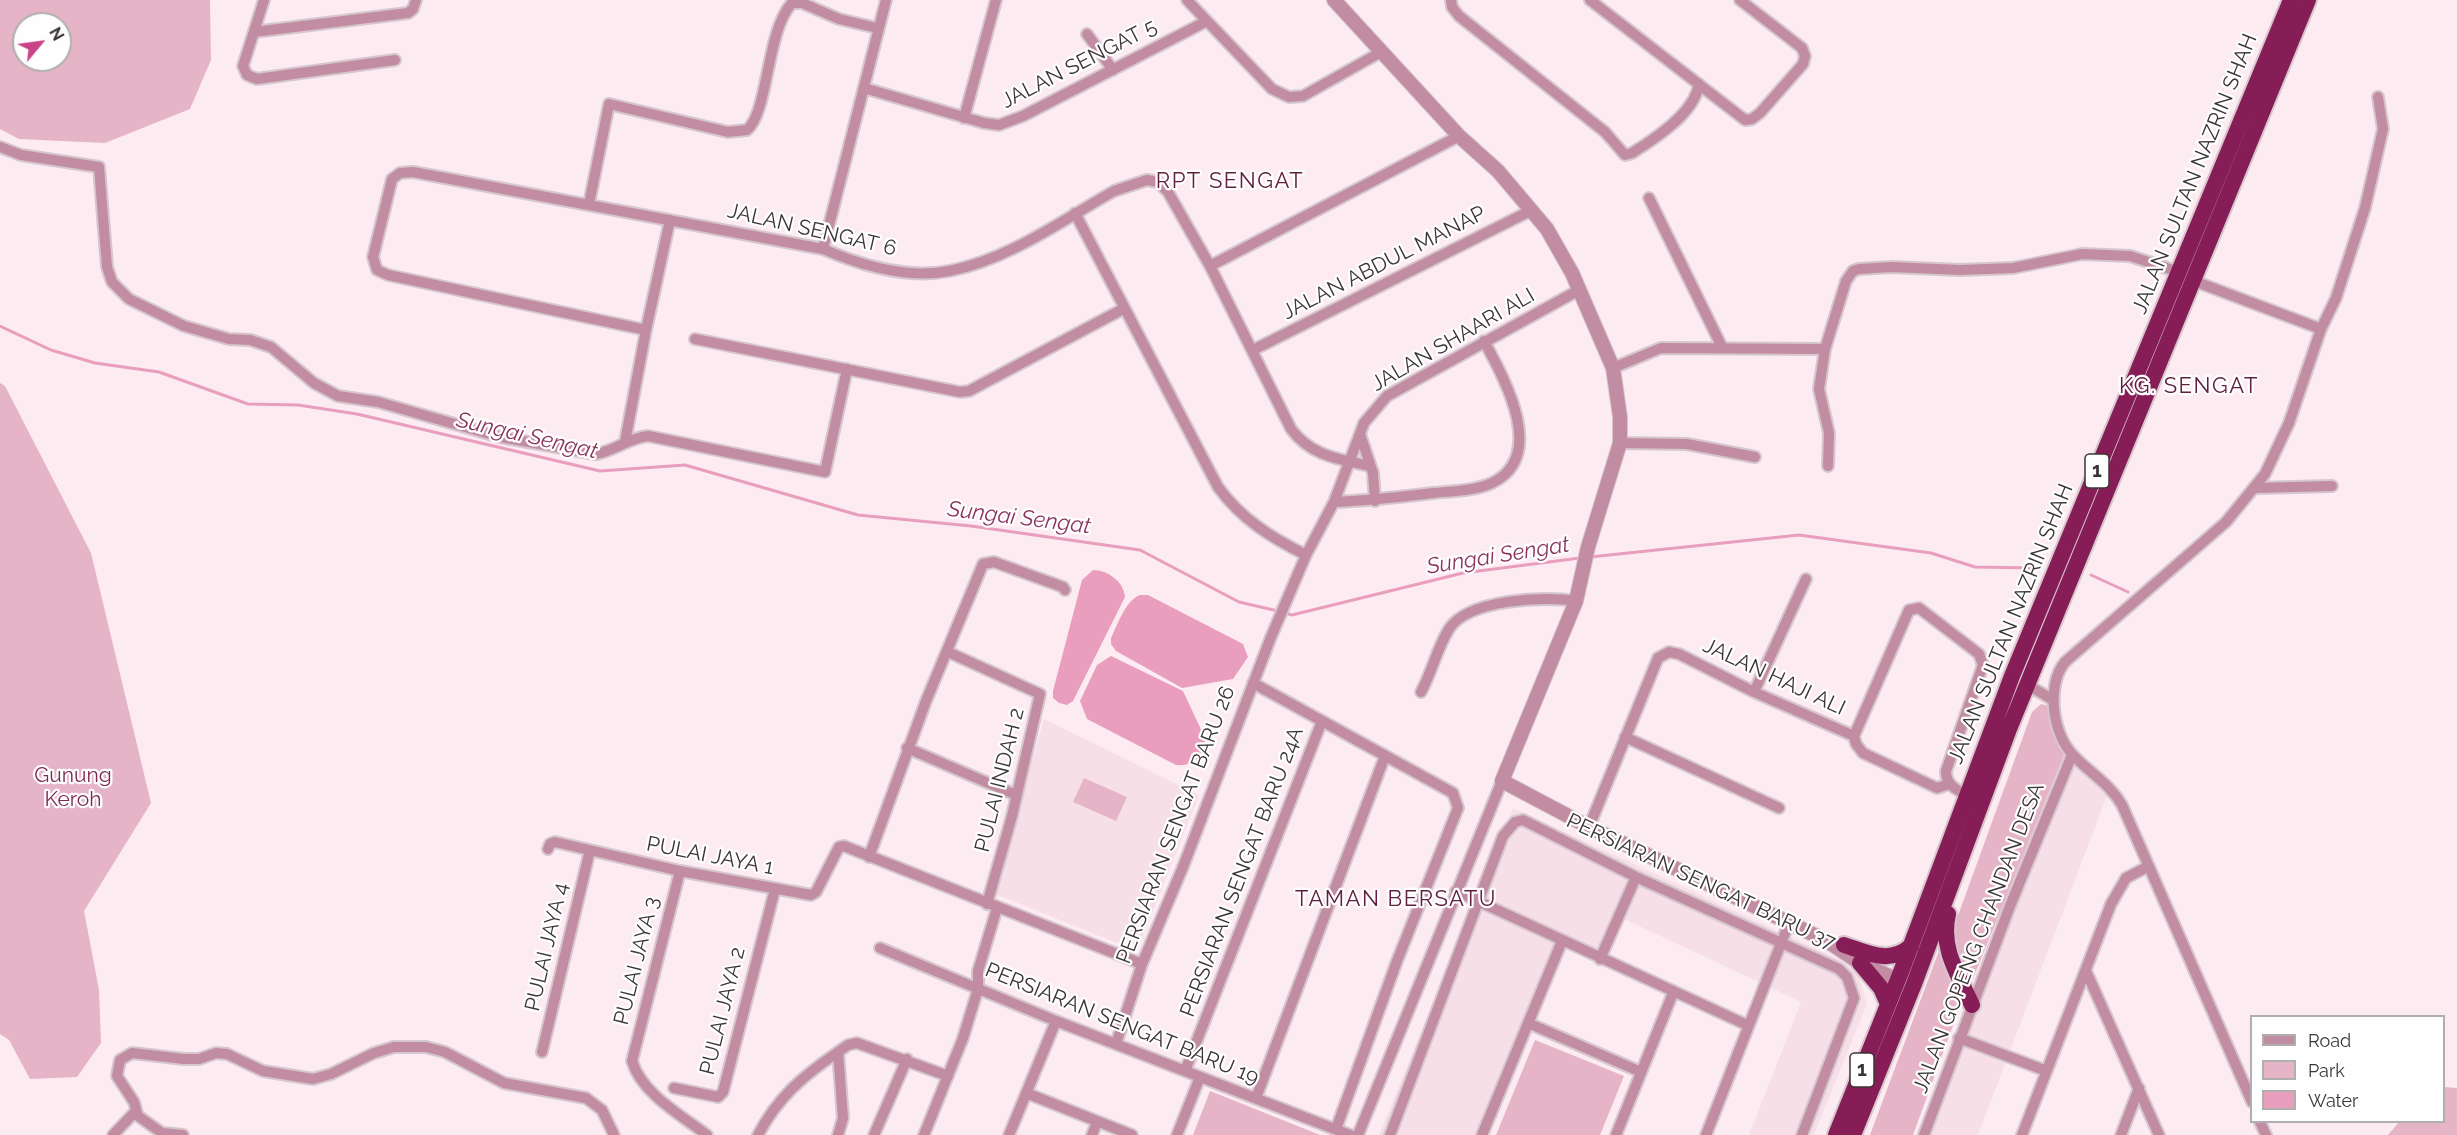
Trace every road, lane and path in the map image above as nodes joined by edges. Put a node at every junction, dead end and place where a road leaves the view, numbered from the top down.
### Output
1 (264, 0) edge
2 (416, 0) edge
3 (886, 0) edge
4 (996, 0) edge
5 (1187, 0) edge
6 (1334, 0) edge
7 (1451, 0) edge
8 (1590, 0) edge
9 (1740, 0) edge
10 (2291, 0) edge
11 (2308, 0) edge
12 (1205, 22) junction
13 (877, 28) junction
14 (254, 32) junction
15 (1088, 34) dead end
16 (1381, 52) junction
17 (395, 60) dead end
18 (1113, 70) junction
19 (1699, 84) junction
20 (864, 88) junction
21 (2378, 97) dead end
22 (964, 118) junction
23 (1459, 136) junction
24 (0, 147) edge
25 (1649, 198) dead end
26 (589, 204) junction
27 (1532, 210) junction
28 (1075, 213) junction
29 (670, 220) junction
30 (823, 249) junction
31 (1210, 266) junction
32 (2179, 272) junction
33 (2194, 281) junction
34 (1579, 290) junction
35 (1123, 309) junction
36 (2321, 329) junction
37 (646, 330) junction
38 (695, 339) dead end
39 (1484, 341) junction
40 (1722, 347) junction
41 (1253, 350) junction
42 (1825, 350) junction
43 (1613, 368) junction
44 (847, 369) junction
45 (1360, 434) junction
46 (625, 442) junction
47 (1620, 442) junction
48 (1755, 457) dead end
49 (1348, 462) junction
50 (1370, 466) junction
51 (1828, 466) dead end
52 (2332, 486) dead end
53 (2255, 488) junction
54 (1375, 501) junction
55 (1334, 502) junction
56 (1306, 555) junction
57 (1806, 579) dead end
58 (1065, 590) dead end
59 (1576, 601) junction
60 (2035, 627) junction
61 (948, 652) junction
62 (1252, 683) junction
63 (2028, 685) junction
64 (1420, 692) dead end
65 (1754, 692) junction
66 (2053, 700) junction
67 (1322, 721) junction
68 (1991, 730) junction
69 (1854, 736) junction
70 (1625, 737) junction
71 (907, 748) junction
72 (2072, 755) junction
73 (1385, 756) junction
74 (1502, 781) junction
75 (1950, 784) junction
76 (1016, 795) junction
77 (1966, 795) junction
78 (1779, 808) dead end
79 (1589, 827) junction
80 (548, 849) dead end
81 (590, 850) junction
82 (868, 857) junction
83 (2149, 866) junction
84 (680, 871) junction
85 (1636, 877) junction
86 (1953, 881) junction
87 (775, 889) junction
88 (1456, 891) junction
89 (1479, 902) junction
90 (992, 906) junction
91 (1789, 923) junction
92 (1827, 941) junction
93 (1562, 942) junction
94 (1782, 942) junction
95 (1844, 945) junction
96 (1911, 946) junction
97 (880, 948) dead end
98 (1600, 959) junction
99 (1860, 963) junction
100 (1142, 964) junction
101 (2086, 971) junction
102 (1901, 977) junction
103 (978, 989) junction
104 (1673, 993) junction
105 (1888, 1004) junction
106 (1972, 1005) junction
107 (1056, 1021) junction
108 (1528, 1023) junction
109 (1747, 1025) junction
110 (1959, 1038) junction
111 (1116, 1044) junction
112 (542, 1052) dead end
113 (838, 1052) junction
114 (907, 1059) junction
115 (2044, 1070) junction
116 (1185, 1071) junction
117 (1641, 1072) junction
118 (948, 1076) junction
119 (1200, 1077) junction
120 (674, 1088) dead end
121 (2139, 1088) junction
122 (1026, 1093) junction
123 (2250, 1097) edge
124 (1256, 1098) junction
125 (1862, 1112) junction
126 (137, 1113) junction
127 (1097, 1122) junction
128 (1336, 1129) junction
129 (167, 1134) edge
130 (113, 1135) edge
131 (183, 1135) edge
132 (614, 1135) edge
133 (707, 1135) edge
134 (758, 1135) edge
135 (838, 1135) edge
136 (874, 1135) edge
137 (924, 1135) edge
138 (1009, 1135) edge
139 (1092, 1135) edge
140 (1132, 1135) edge
141 (1177, 1135) edge
142 (1350, 1135) edge
143 (1358, 1135) edge
144 (1390, 1135) edge
145 (1482, 1135) edge
146 (1616, 1135) edge
147 (1706, 1135) edge
148 (1802, 1135) edge
149 (1836, 1135) edge
150 (1853, 1135) edge
151 (1924, 1135) edge
152 (2022, 1135) edge
153 (2121, 1135) edge
154 (2159, 1135) edge

1 - 14 street
2 - 14 street
3 - 13 street
4 - 22 street
5 - 12 street
6 - 16 street
7 - 19 street
8 - 19 street
9 - 19 street
10 - 32 highway, JALAN SULTAN NAZRIN SHAH / 1
11 - 33 highway, JALAN SULTAN NAZRIN SHAH / 1
12 - 16 street
12 - 18 street, JALAN SENGAT 5
13 - 20 street
13 - 26 street
14 - 17 street
15 - 18 street
16 - 23 street
18 - 22 street, JALAN SENGAT 5
20 - 22 street, JALAN SENGAT 5
20 - 30 street
21 - 36 street
23 - 27 street
23 - 31 street
24 - 46 street
25 - 40 street
26 - 29 street, JALAN SENGAT 6
26 - 37 street, JALAN SENGAT 6
27 - 34 street
27 - 41 street, JALAN ABDUL MANAP
28 - 30 street, JALAN SENGAT 6
28 - 31 street, JALAN SENGAT 6
28 - 35 street
29 - 30 street, JALAN SENGAT 6
29 - 37 street
31 - 41 street
32 - 42 street
32 - 60 highway, JALAN SULTAN NAZRIN SHAH / 1
33 - 36 street
33 - 63 highway, JALAN SULTAN NAZRIN SHAH / 1
34 - 39 street, JALAN SHAARI ALI
34 - 43 street
35 - 44 street
35 - 56 street
36 - 53 street
37 - 46 street
38 - 44 street
39 - 45 street, JALAN SHAARI ALI
39 - 54 street
40 - 42 street
40 - 43 street
41 - 49 street
42 - 51 street
43 - 47 street
44 - 46 street
45 - 49 street, JALAN SHAARI ALI
45 - 50 street
47 - 48 street
47 - 59 street
49 - 50 street
49 - 55 street, JALAN SHAARI ALI
50 - 54 street
52 - 53 street
53 - 66 street
54 - 55 street
55 - 56 street, JALAN SHAARI ALI
56 - 62 street, PERSIARAN SENGAT BARU 26
57 - 65 street
58 - 61 street
59 - 64 street
59 - 74 street
60 - 63 highway
60 - 68 highway, JALAN SULTAN NAZRIN SHAH / 1
61 - 71 street
61 - 76 street, PULAI INDAH 2
62 - 67 street
62 - 100 street, PERSIARAN SENGAT BARU 26
63 - 66 street
63 - 68 highway
63 - 86 highway, JALAN SULTAN NAZRIN SHAH / 1
65 - 69 street, JALAN HAJI ALI
65 - 70 street, JALAN HAJI ALI
66 - 72 street
67 - 73 street
67 - 116 street, PERSIARAN SENGAT BARU 24A
68 - 77 highway, JALAN SULTAN NAZRIN SHAH / 1
69 - 75 street
69 - 75 street, JALAN HAJI ALI
70 - 78 street
70 - 79 street, JALAN HAJI ALI
71 - 76 street
71 - 82 street
72 - 83 street
72 - 106 street, JALAN GOPENG CHANDAN DESA
73 - 124 street
73 - 128 street
74 - 79 street
74 - 88 street
75 - 77 street
76 - 90 street, PULAI INDAH 2
77 - 96 highway, JALAN SULTAN NAZRIN SHAH / 1
79 - 91 street
80 - 81 street, PULAI JAYA 1
81 - 84 street, PULAI JAYA 1
81 - 112 street, PULAI JAYA 4
82 - 87 street, PULAI JAYA 1
82 - 90 street
83 - 101 street
83 - 123 street
84 - 87 street, PULAI JAYA 1
84 - 133 street, PULAI JAYA 3
85 - 89 street, PERSIARAN SENGAT BARU 37
85 - 94 street, PERSIARAN SENGAT BARU 37
85 - 98 street
86 - 102 highway
86 - 106 highway
86 - 125 highway, JALAN SULTAN NAZRIN SHAH / 1
87 - 120 street, PULAI JAYA 2
88 - 89 street
88 - 143 street
89 - 93 street
89 - 144 street
90 - 100 street
90 - 103 street, PULAI INDAH 2
91 - 92 street
91 - 94 street
92 - 95 street
92 - 99 street
93 - 98 street
93 - 108 street
94 - 109 street
94 - 148 street, PERSIARAN SENGAT BARU 37
95 - 96 highway
95 - 102 street
96 - 102 highway, JALAN SULTAN NAZRIN SHAH / 1
97 - 103 street, PERSIARAN SENGAT BARU 19
98 - 104 street
99 - 102 street
99 - 105 highway
100 - 111 street, PERSIARAN SENGAT BARU 26
101 - 115 street
101 - 121 street
102 - 105 highway, JALAN SULTAN NAZRIN SHAH / 1
102 - 125 highway
103 - 107 street, PERSIARAN SENGAT BARU 19
103 - 118 street, PULAI INDAH 2
104 - 109 street
104 - 117 street
105 - 149 highway, JALAN SULTAN NAZRIN SHAH / 1
106 - 110 street, JALAN GOPENG CHANDAN DESA
107 - 111 street, PERSIARAN SENGAT BARU 19
107 - 122 street
108 - 117 street
108 - 145 street
109 - 147 street
110 - 115 street
110 - 151 street, JALAN GOPENG CHANDAN DESA
111 - 116 street, PERSIARAN SENGAT BARU 19
113 - 114 street
113 - 134 street
113 - 135 street
114 - 118 street
114 - 136 street
115 - 152 street
116 - 119 street, PERSIARAN SENGAT BARU 19
117 - 146 street
118 - 137 street, PULAI INDAH 2
119 - 124 street, PERSIARAN SENGAT BARU 19
119 - 141 street
121 - 153 street
121 - 154 street
122 - 127 street
122 - 138 street
124 - 128 street, PERSIARAN SENGAT BARU 19
125 - 150 highway, JALAN SULTAN NAZRIN SHAH / 1
126 - 129 street
126 - 130 street
126 - 132 street
127 - 139 street
127 - 140 street
128 - 142 street, PERSIARAN SENGAT BARU 19
129 - 131 street

